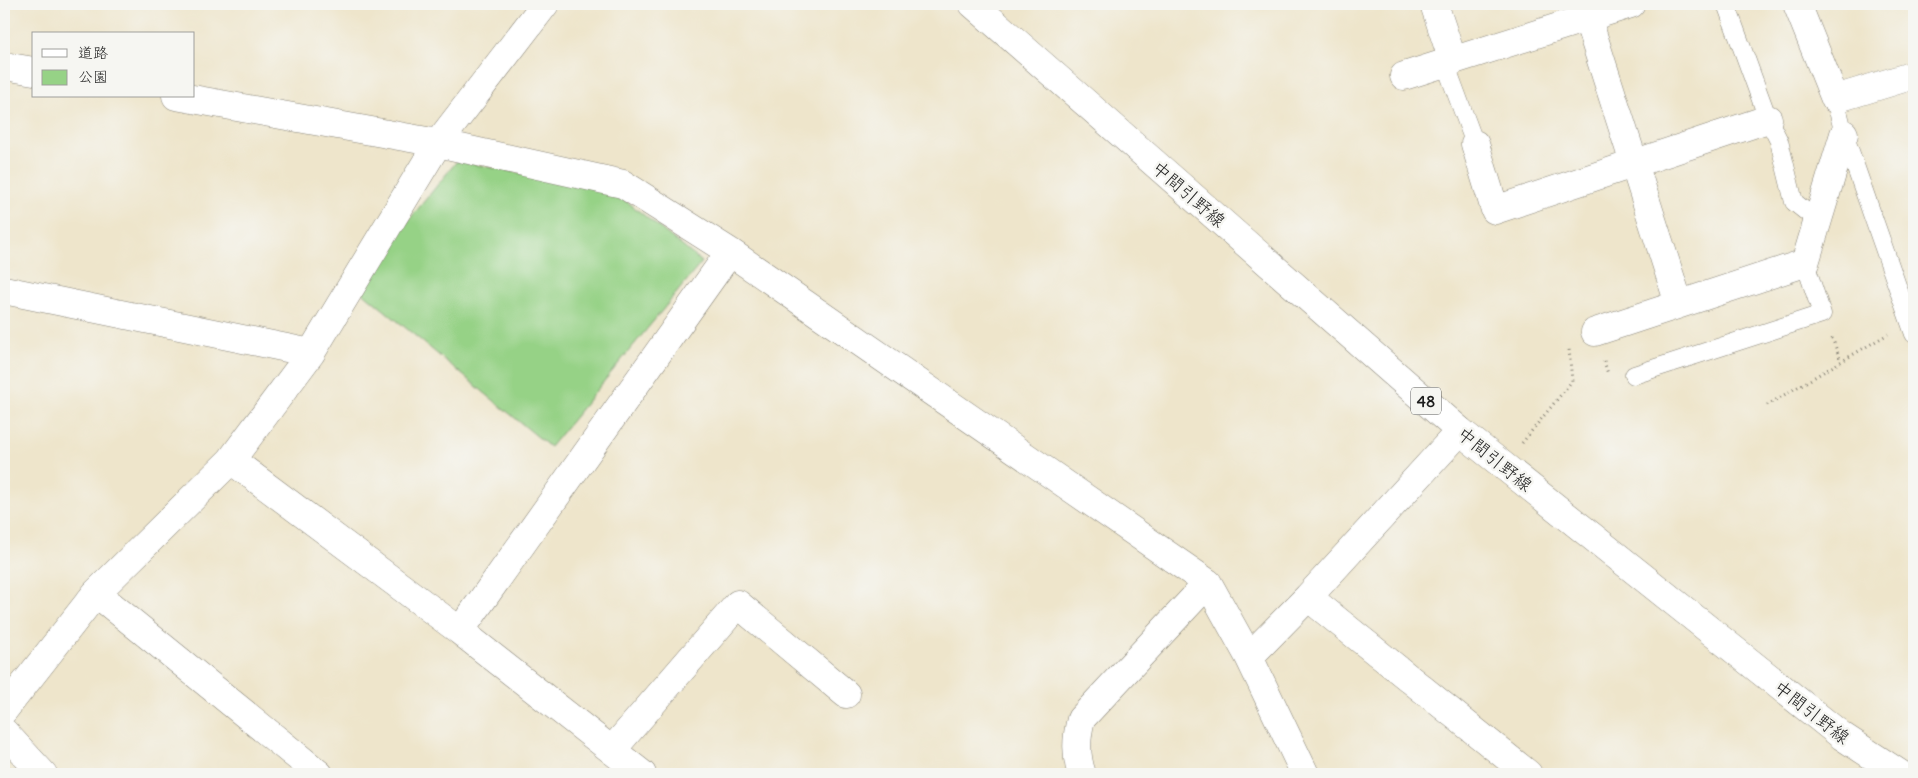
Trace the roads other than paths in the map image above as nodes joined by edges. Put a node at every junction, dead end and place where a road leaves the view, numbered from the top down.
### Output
1 (545, 4) edge
2 (973, 4) edge
3 (1434, 4) edge
4 (1631, 4) edge
5 (1726, 4) edge
6 (1797, 4) edge
7 (1585, 10) edge
8 (1449, 62) junction
9 (4, 66) edge
10 (32, 71) edge
11 (1914, 75) edge
12 (1404, 76) dead end
13 (187, 98) edge
14 (1835, 98) junction
15 (1768, 119) junction
16 (1844, 134) junction
17 (438, 143) junction
18 (1475, 144) joint
19 (1635, 163) junction
20 (1818, 221) junction
21 (730, 252) junction
22 (1805, 263) junction
23 (4, 290) edge
24 (1679, 304) junction
25 (1912, 327) edge
26 (1595, 332) road end
27 (311, 352) junction
28 (1634, 375) dead end
29 (1460, 430) junction
30 (231, 460) junction
31 (1208, 583) junction
32 (96, 593) junction
33 (1308, 596) junction
34 (460, 630) junction
35 (1249, 657) junction
36 (846, 694) dead end
37 (4, 710) edge
38 (4, 732) edge
39 (612, 750) junction
40 (43, 774) edge
41 (319, 774) edge
42 (642, 774) edge
43 (1082, 774) edge
44 (1304, 774) edge
45 (1528, 774) edge
46 (1900, 774) edge

1 - 17 street
2 - 29 street, 中間引野線 / 48
3 - 8 street
4 - 7 street
5 - 15 lane
6 - 14 street
7 - 8 street
7 - 19 street
8 - 12 street
8 - 18 lane
9 - 10 street
11 - 14 street
13 - 17 street
14 - 16 lane
15 - 19 street
15 - 20 lane
16 - 20 street
16 - 25 lane
17 - 21 street
17 - 27 street
18 - 19 street
19 - 24 street
20 - 22 street
21 - 31 street
21 - 34 street
22 - 24 street
22 - 28 lane
23 - 27 street
24 - 26 street
27 - 30 street
29 - 33 street
29 - 46 street, 中間引野線 / 48
30 - 32 street
30 - 34 street
31 - 35 street
31 - 43 street
32 - 37 street
32 - 41 street
33 - 35 street
33 - 45 street
34 - 39 street
35 - 44 street
36 - 39 street
38 - 40 street
39 - 42 street

